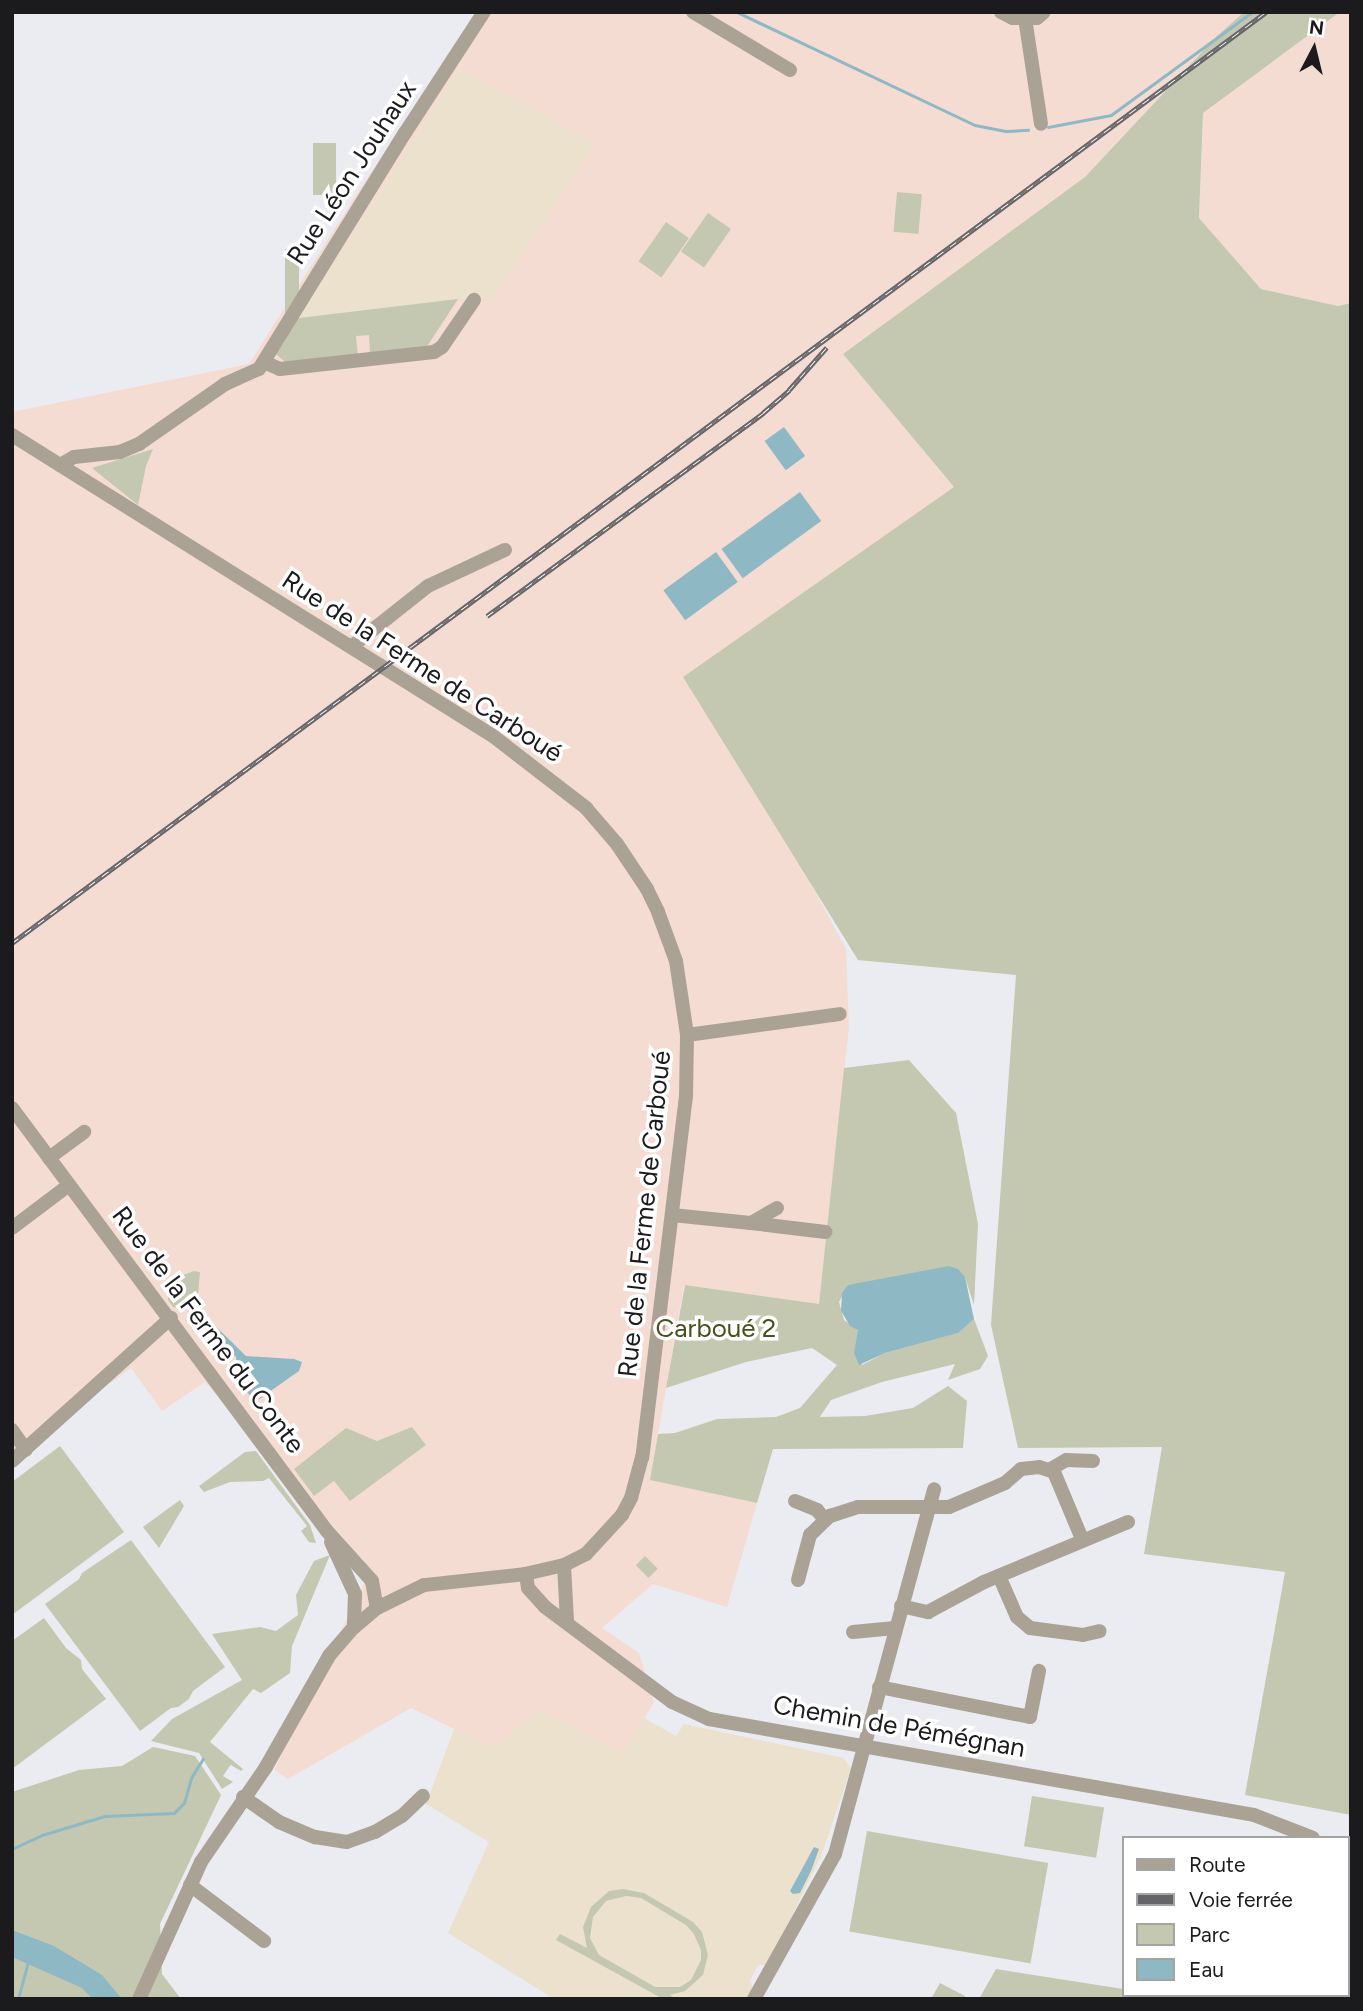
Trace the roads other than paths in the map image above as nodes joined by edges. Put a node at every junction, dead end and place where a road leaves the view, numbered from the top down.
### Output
1 (484, 12) edge
2 (693, 12) edge
3 (1001, 12) edge
4 (1044, 12) edge
5 (1025, 18) junction
6 (790, 70) dead end
7 (1041, 124) dead end
8 (474, 300) dead end
9 (264, 362) junction
10 (280, 369) junction
11 (253, 373) junction
12 (12, 435) edge
13 (92, 455) junction
14 (60, 465) junction
15 (75, 475) junction
16 (505, 550) dead end
17 (351, 647) junction
18 (840, 1014) dead end
19 (687, 1035) junction
20 (12, 1108) edge
21 (84, 1132) dead end
22 (49, 1158) junction
23 (69, 1185) junction
24 (777, 1208) dead end
25 (672, 1215) junction
26 (751, 1223) junction
27 (12, 1228) edge
28 (825, 1232) dead end
29 (171, 1318) junction
30 (12, 1430) edge
31 (26, 1450) junction
32 (12, 1461) edge
33 (1093, 1461) dead end
34 (1049, 1470) junction
35 (934, 1489) dead end
36 (795, 1501) dead end
37 (930, 1508) junction
38 (825, 1520) junction
39 (1128, 1522) dead end
40 (327, 1531) junction
41 (1082, 1539) junction
42 (564, 1565) junction
43 (526, 1574) junction
44 (999, 1576) junction
45 (798, 1580) dead end
46 (372, 1581) junction
47 (403, 1593) junction
48 (355, 1594) junction
49 (901, 1606) junction
50 (377, 1608) junction
51 (567, 1621) junction
52 (354, 1627) junction
53 (895, 1628) junction
54 (1100, 1631) dead end
55 (853, 1632) dead end
56 (1039, 1671) dead end
57 (879, 1687) junction
58 (865, 1746) junction
59 (422, 1796) dead end
60 (243, 1797) junction
61 (1296, 1834) edge
62 (190, 1885) junction
63 (264, 1941) dead end
64 (139, 1999) edge
65 (754, 1999) edge

1 - 9 street, Rue Léon Jouhaux
2 - 6 street
3 - 5 street
4 - 5 street
5 - 7 street
8 - 10 street
9 - 10 street
9 - 11 street, Rue Léon Jouhaux
10 - 11 street
11 - 13 street
12 - 14 street, Rue de la Ferme de Carboué
13 - 14 street
13 - 15 street
14 - 15 street, Rue de la Ferme de Carboué
15 - 17 street, Rue de la Ferme de Carboué
16 - 17 street
17 - 19 street, Rue de la Ferme de Carboué
18 - 19 street
19 - 25 street, Rue de la Ferme de Carboué
20 - 22 street, Rue de la Ferme du Conte
21 - 22 street
22 - 23 street, Rue de la Ferme du Conte
23 - 27 street
23 - 29 street, Rue de la Ferme du Conte
24 - 26 street
25 - 26 street
25 - 42 street, Rue de la Ferme de Carboué
26 - 28 street
29 - 31 street
29 - 40 street, Rue de la Ferme du Conte
30 - 31 street
31 - 32 street
33 - 34 street
34 - 37 street
34 - 41 street
35 - 37 street
36 - 38 street
37 - 38 street
37 - 49 street
38 - 45 street
39 - 41 street
40 - 46 street, Rue de la Ferme du Conte
40 - 48 street, Rue de la Ferme du Conte
41 - 44 street
42 - 43 street, Rue de la Ferme de Carboué
42 - 51 street
43 - 47 street, Rue de la Ferme de Carboué
43 - 51 street, Chemin de Pémégnan
44 - 49 street
44 - 54 street
46 - 47 street, Rue de la Ferme du Conte
46 - 48 street
46 - 50 street
47 - 50 street, Rue de la Ferme de Carboué
48 - 50 street
48 - 52 street, Rue de la Ferme du Conte
49 - 53 street
50 - 52 street
51 - 58 street, Chemin de Pémégnan
52 - 60 street
53 - 55 street
53 - 57 street
56 - 57 street
57 - 58 street
58 - 61 street, Chemin de Pémégnan
58 - 65 street
59 - 60 street
60 - 62 street
62 - 63 street
62 - 64 street

